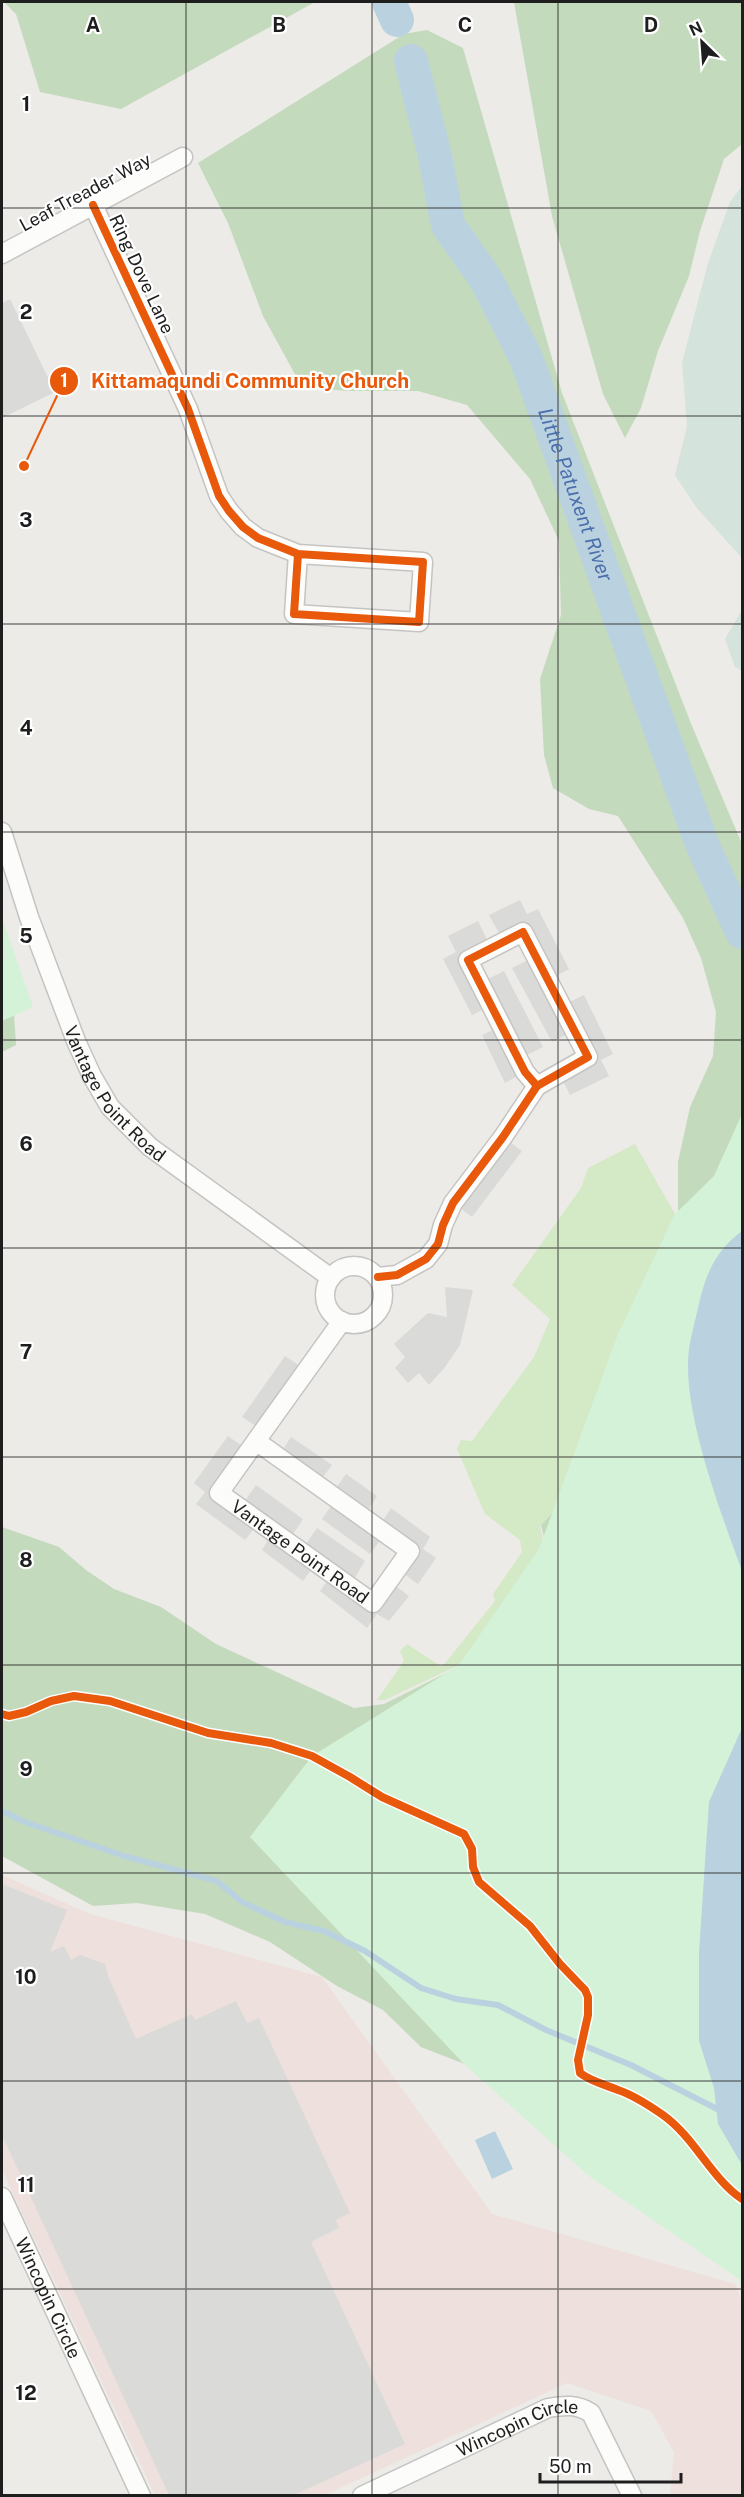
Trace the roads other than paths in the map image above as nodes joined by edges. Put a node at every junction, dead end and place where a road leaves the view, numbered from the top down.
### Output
1 (183, 157) dead end
2 (93, 205) junction
3 (2, 254) edge
4 (298, 554) junction
5 (2, 832) edge
6 (537, 1086) junction
7 (378, 1277) junction
8 (331, 1278) junction
9 (342, 1322) junction
10 (256, 1441) junction
11 (2, 2197) edge
12 (141, 2496) edge
13 (362, 2496) edge
14 (632, 2496) edge

1 - 2 street, Leaf Treader Way
2 - 3 street, Leaf Treader Way
2 - 4 street, Ring Dove Lane
4 - 4 street, Ring Dove Lane
5 - 8 street, Vantage Point Road
6 - 6 street
6 - 7 street
7 - 8 street
7 - 9 street
8 - 9 street
9 - 10 street, Vantage Point Road
10 - 10 street, Vantage Point Road
11 - 12 street, Wincopin Circle
13 - 14 street, Wincopin Circle

